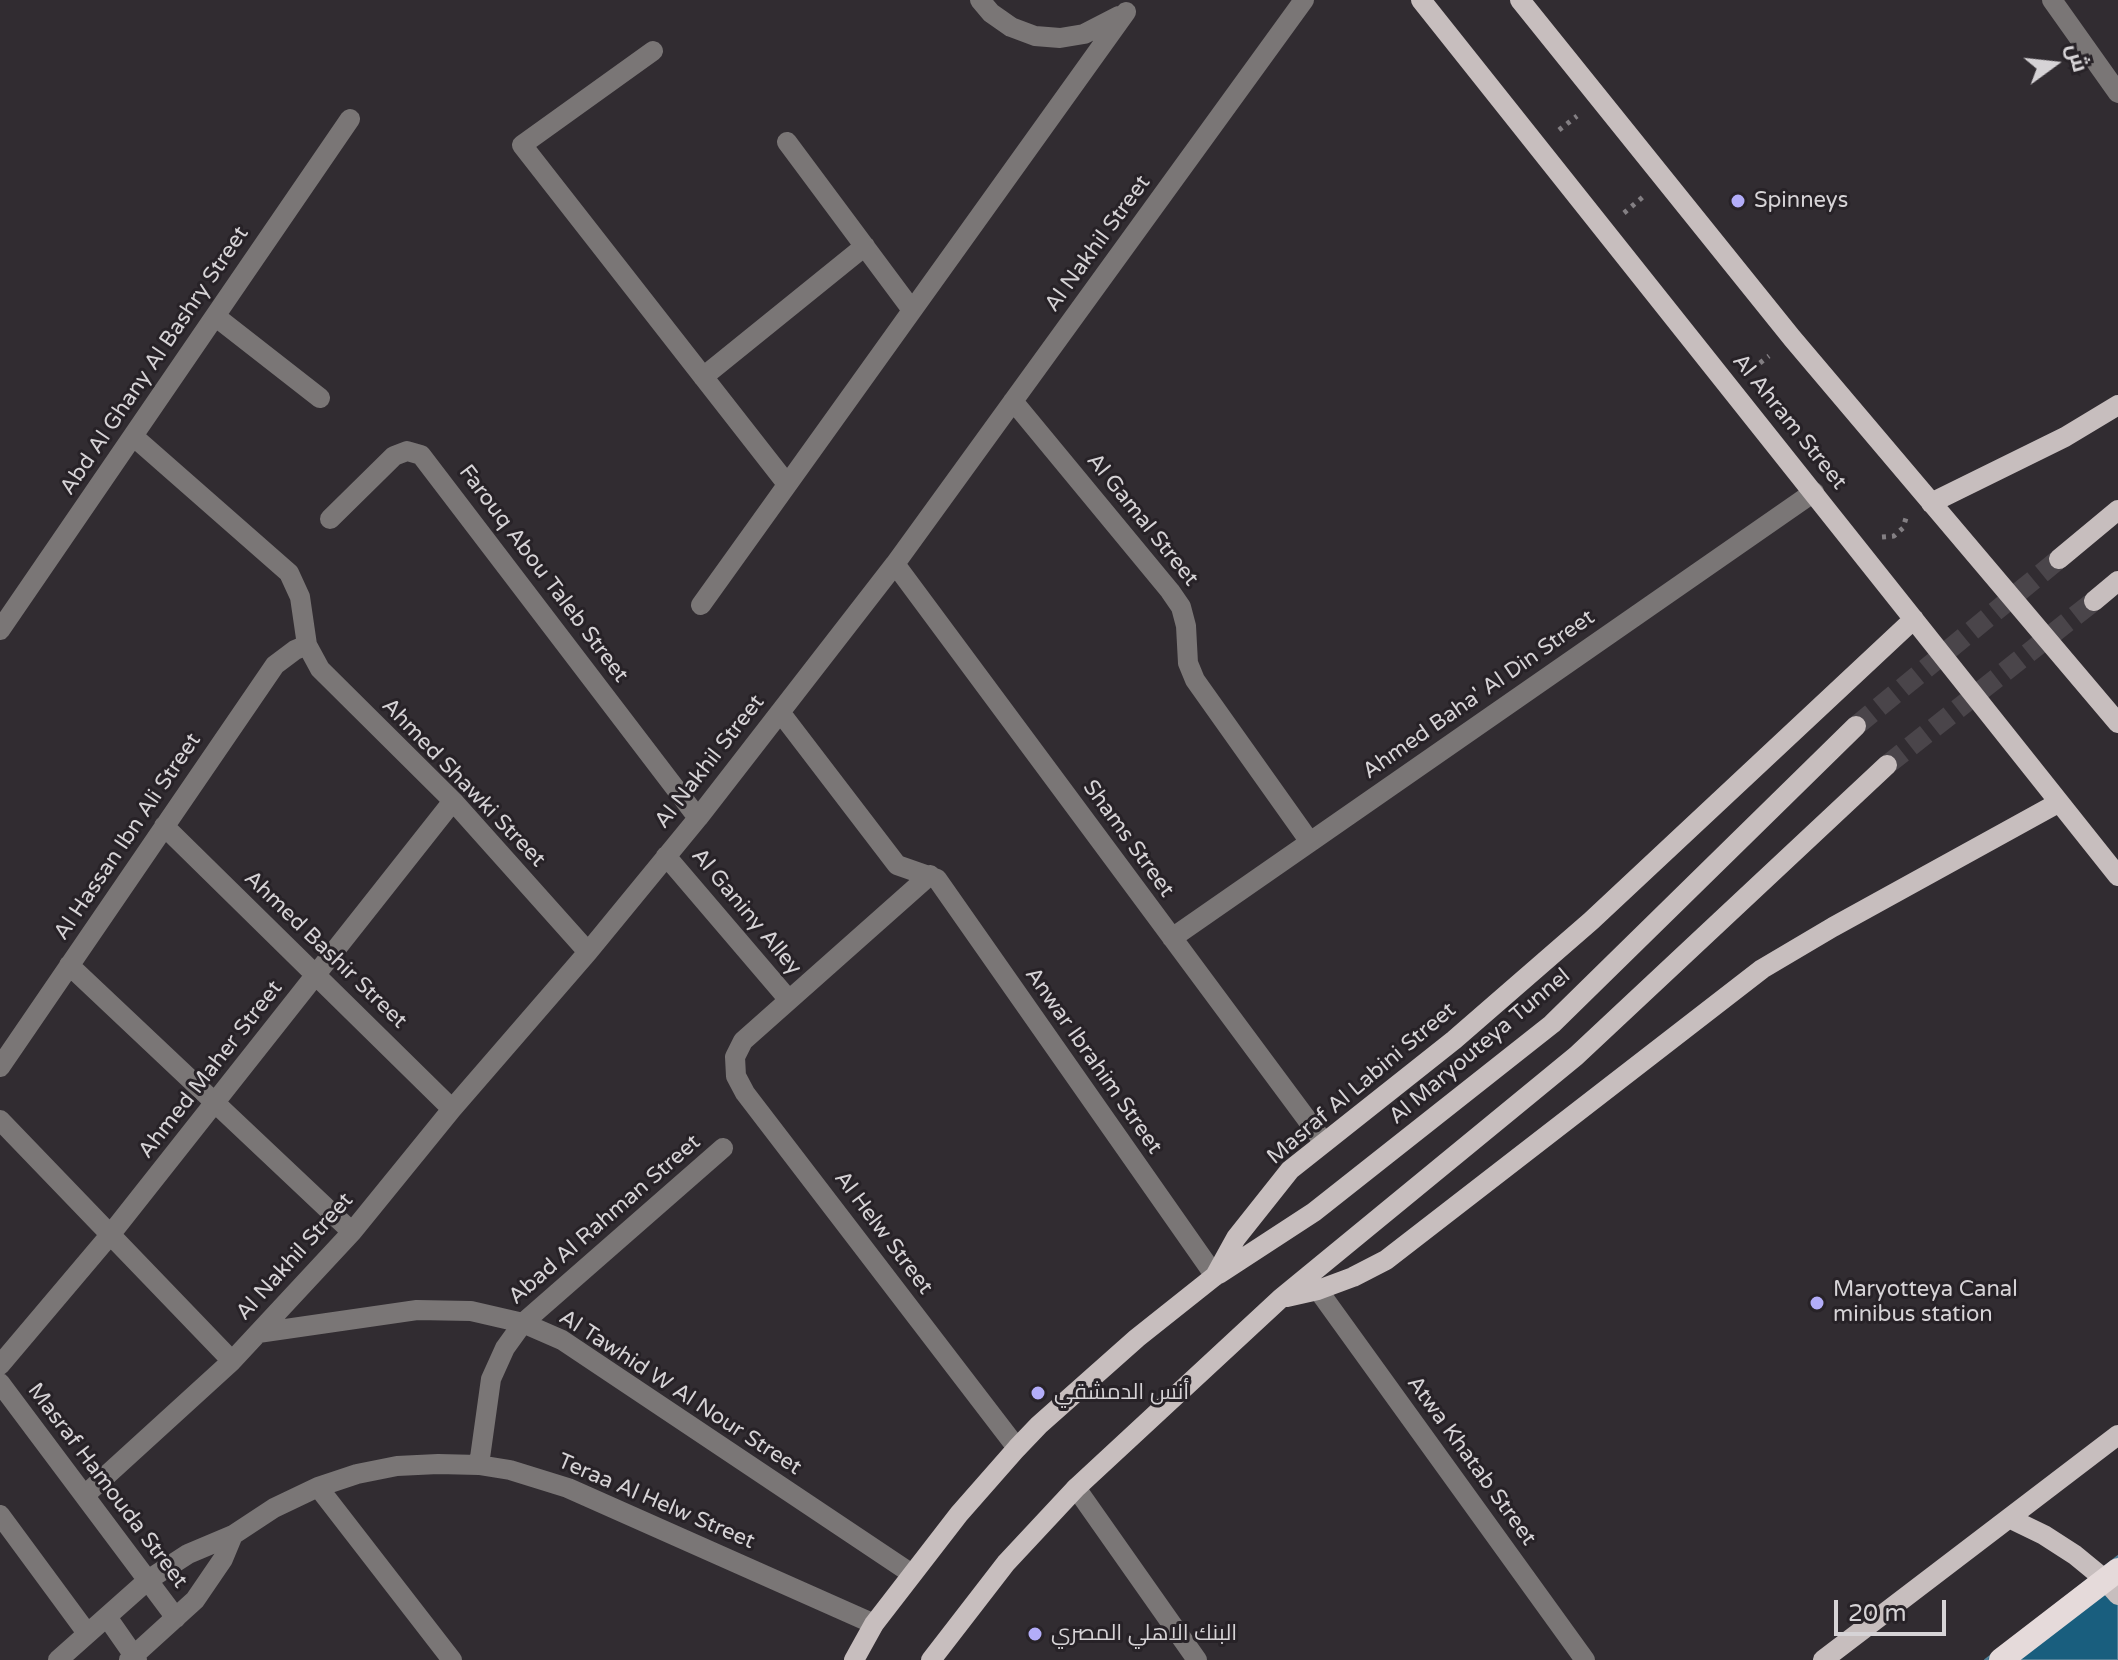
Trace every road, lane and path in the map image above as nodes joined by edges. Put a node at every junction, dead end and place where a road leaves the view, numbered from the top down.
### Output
1 (980, 0) edge
2 (1304, 0) edge
3 (1421, 0) edge
4 (1520, 0) edge
5 (2052, 0) edge
6 (1130, 6) edge
7 (653, 51) dead end
8 (2118, 93) edge
9 (1599, 98) junction
10 (350, 119) dead end
11 (787, 142) dead end
12 (1538, 146) junction
13 (1648, 192) dead end
14 (1618, 218) dead end
15 (865, 246) junction
16 (912, 310) junction
17 (215, 316) junction
18 (1792, 338) junction
19 (703, 377) junction
20 (1729, 386) junction
21 (320, 398) dead end
22 (1013, 401) junction
23 (2118, 405) edge
24 (133, 436) junction
25 (787, 484) junction
26 (1814, 492) junction
27 (1931, 503) junction
28 (2118, 510) edge
29 (330, 519) dead end
30 (2059, 559) tunnel mouth
31 (895, 564) junction
32 (2118, 581) edge
33 (2094, 601) tunnel mouth
34 (701, 605) dead end
35 (1914, 619) junction
36 (0, 630) edge
37 (307, 645) junction
38 (780, 712) junction
39 (2118, 723) edge
40 (1856, 726) tunnel mouth
41 (1887, 765) tunnel mouth
42 (453, 801) junction
43 (2058, 803) junction
44 (698, 818) junction
45 (164, 826) junction
46 (1310, 842) junction
47 (666, 856) junction
48 (930, 875) junction
49 (2118, 876) edge
50 (1172, 938) junction
51 (588, 952) junction
52 (69, 965) junction
53 (317, 974) junction
54 (789, 1000) junction
55 (0, 1067) edge
56 (216, 1103) junction
57 (452, 1109) junction
58 (0, 1120) edge
59 (1323, 1141) junction
60 (723, 1148) dead end
61 (352, 1232) junction
62 (110, 1235) junction
63 (1215, 1276) junction
64 (1318, 1290) junction
65 (1280, 1299) junction
66 (523, 1323) junction
67 (258, 1333) junction
68 (232, 1361) junction
69 (0, 1365) edge
70 (0, 1383) edge
71 (2118, 1435) edge
72 (1017, 1448) junction
73 (479, 1465) junction
74 (318, 1487) junction
75 (1076, 1488) junction
76 (85, 1495) junction
77 (0, 1515) edge
78 (2011, 1519) junction
79 (233, 1535) junction
80 (2118, 1570) edge
81 (912, 1574) junction
82 (148, 1580) junction
83 (2118, 1595) edge
84 (107, 1617) junction
85 (176, 1618) junction
86 (874, 1624) junction
87 (87, 1633) junction
88 (133, 1658) edge
89 (58, 1660) edge
90 (452, 1660) edge
91 (854, 1660) edge
92 (931, 1660) edge
93 (1197, 1660) edge
94 (1585, 1660) edge
95 (1823, 1660) edge
96 (2001, 1660) edge

1 - 6 street
2 - 22 street, Al Nakhil Street
3 - 12 main road, Al Ahram Street
4 - 9 main road
5 - 8 street
6 - 16 street
7 - 19 street
9 - 12 path
9 - 18 main road
10 - 17 street, Abd Al Ghany Al Bashry Street
11 - 15 street
12 - 20 main road, Al Ahram Street
13 - 14 path
15 - 16 street
15 - 19 street
16 - 25 street
17 - 21 street
17 - 24 street, Abd Al Ghany Al Bashry Street
18 - 20 path
18 - 27 main road
19 - 25 street
20 - 26 main road, Al Ahram Street
22 - 31 street, Al Nakhil Street
22 - 46 street, Al Gamal Street
23 - 27 main road
24 - 36 street, Abd Al Ghany Al Bashry Street
24 - 37 street
25 - 34 street
26 - 35 main road, Al Ahram Street
26 - 46 street, Ahmed Baha' Al Din Street
27 - 39 main road
28 - 30 main road
29 - 44 street, Farouq Abou Taleb Street
31 - 38 street, Al Nakhil Street
31 - 50 street, Shams Street
32 - 33 main road
35 - 43 main road, Al Ahram Street
35 - 59 main road, Masraf Al Labini Street
37 - 42 street, Ahmed Shawki Street
37 - 45 street, Al Hassan Ibn Ali Street
38 - 44 street, Al Nakhil Street
38 - 48 street, Anwar Ibrahim Street
40 - 63 main road, Al Maryouteya Tunnel
41 - 65 main road
42 - 51 street, Ahmed Shawki Street
42 - 53 street, Ahmed Maher Street
43 - 49 main road, Al Ahram Street
43 - 64 main road
44 - 47 street, Al Nakhil Street
45 - 52 street, Al Hassan Ibn Ali Street
45 - 53 street, Ahmed Bashir Street
46 - 50 street, Ahmed Baha' Al Din Street
47 - 51 street, Al Nakhil Street
47 - 54 street, Al Ganiny Alley
48 - 54 street
48 - 63 street, Anwar Ibrahim Street
50 - 59 street, Shams Street
51 - 57 street, Al Nakhil Street
52 - 55 street, Al Hassan Ibn Ali Street
52 - 56 street
53 - 56 street, Ahmed Maher Street
53 - 57 street, Ahmed Bashir Street
54 - 72 street, Al Helw Street
56 - 61 street
56 - 62 street, Ahmed Maher Street
57 - 61 street, Al Nakhil Street
58 - 62 street
59 - 63 main road, Masraf Al Labini Street
60 - 66 street, Abad Al Rahman Street
61 - 67 street, Al Nakhil Street
62 - 68 street
62 - 69 street, Ahmed Maher Street
63 - 72 main road, Masraf Al Labini Street
64 - 65 main road
64 - 94 street, Atwa Khatab Street
65 - 75 main road
66 - 67 street, Al Tawhid W Al Nour Street
66 - 73 street, Abad Al Rahman Street
66 - 81 street, Al Tawhid W Al Nour Street
67 - 68 street, Al Nakhil Street
68 - 76 street, Al Nakhil Street
70 - 76 street, Masraf Hamouda Street
71 - 78 main road
72 - 81 main road, Masraf Al Labini Street
73 - 74 street, Teraa Al Helw Street
73 - 86 street, Teraa Al Helw Street
74 - 79 street, Teraa Al Helw Street
74 - 90 street
75 - 92 main road
75 - 93 street
76 - 82 street, Masraf Hamouda Street
77 - 87 street
78 - 83 main road
78 - 95 main road
79 - 82 street, Teraa Al Helw Street
79 - 85 street
80 - 96 highway, bridge
81 - 86 main road, Masraf Al Labini Street
82 - 84 street, Teraa Al Helw Street
82 - 85 street, Masraf Hamouda Street
84 - 87 street, Teraa Al Helw Street
84 - 88 street
85 - 88 street
86 - 91 main road, Masraf Al Labini Street
87 - 89 street, Teraa Al Helw Street

